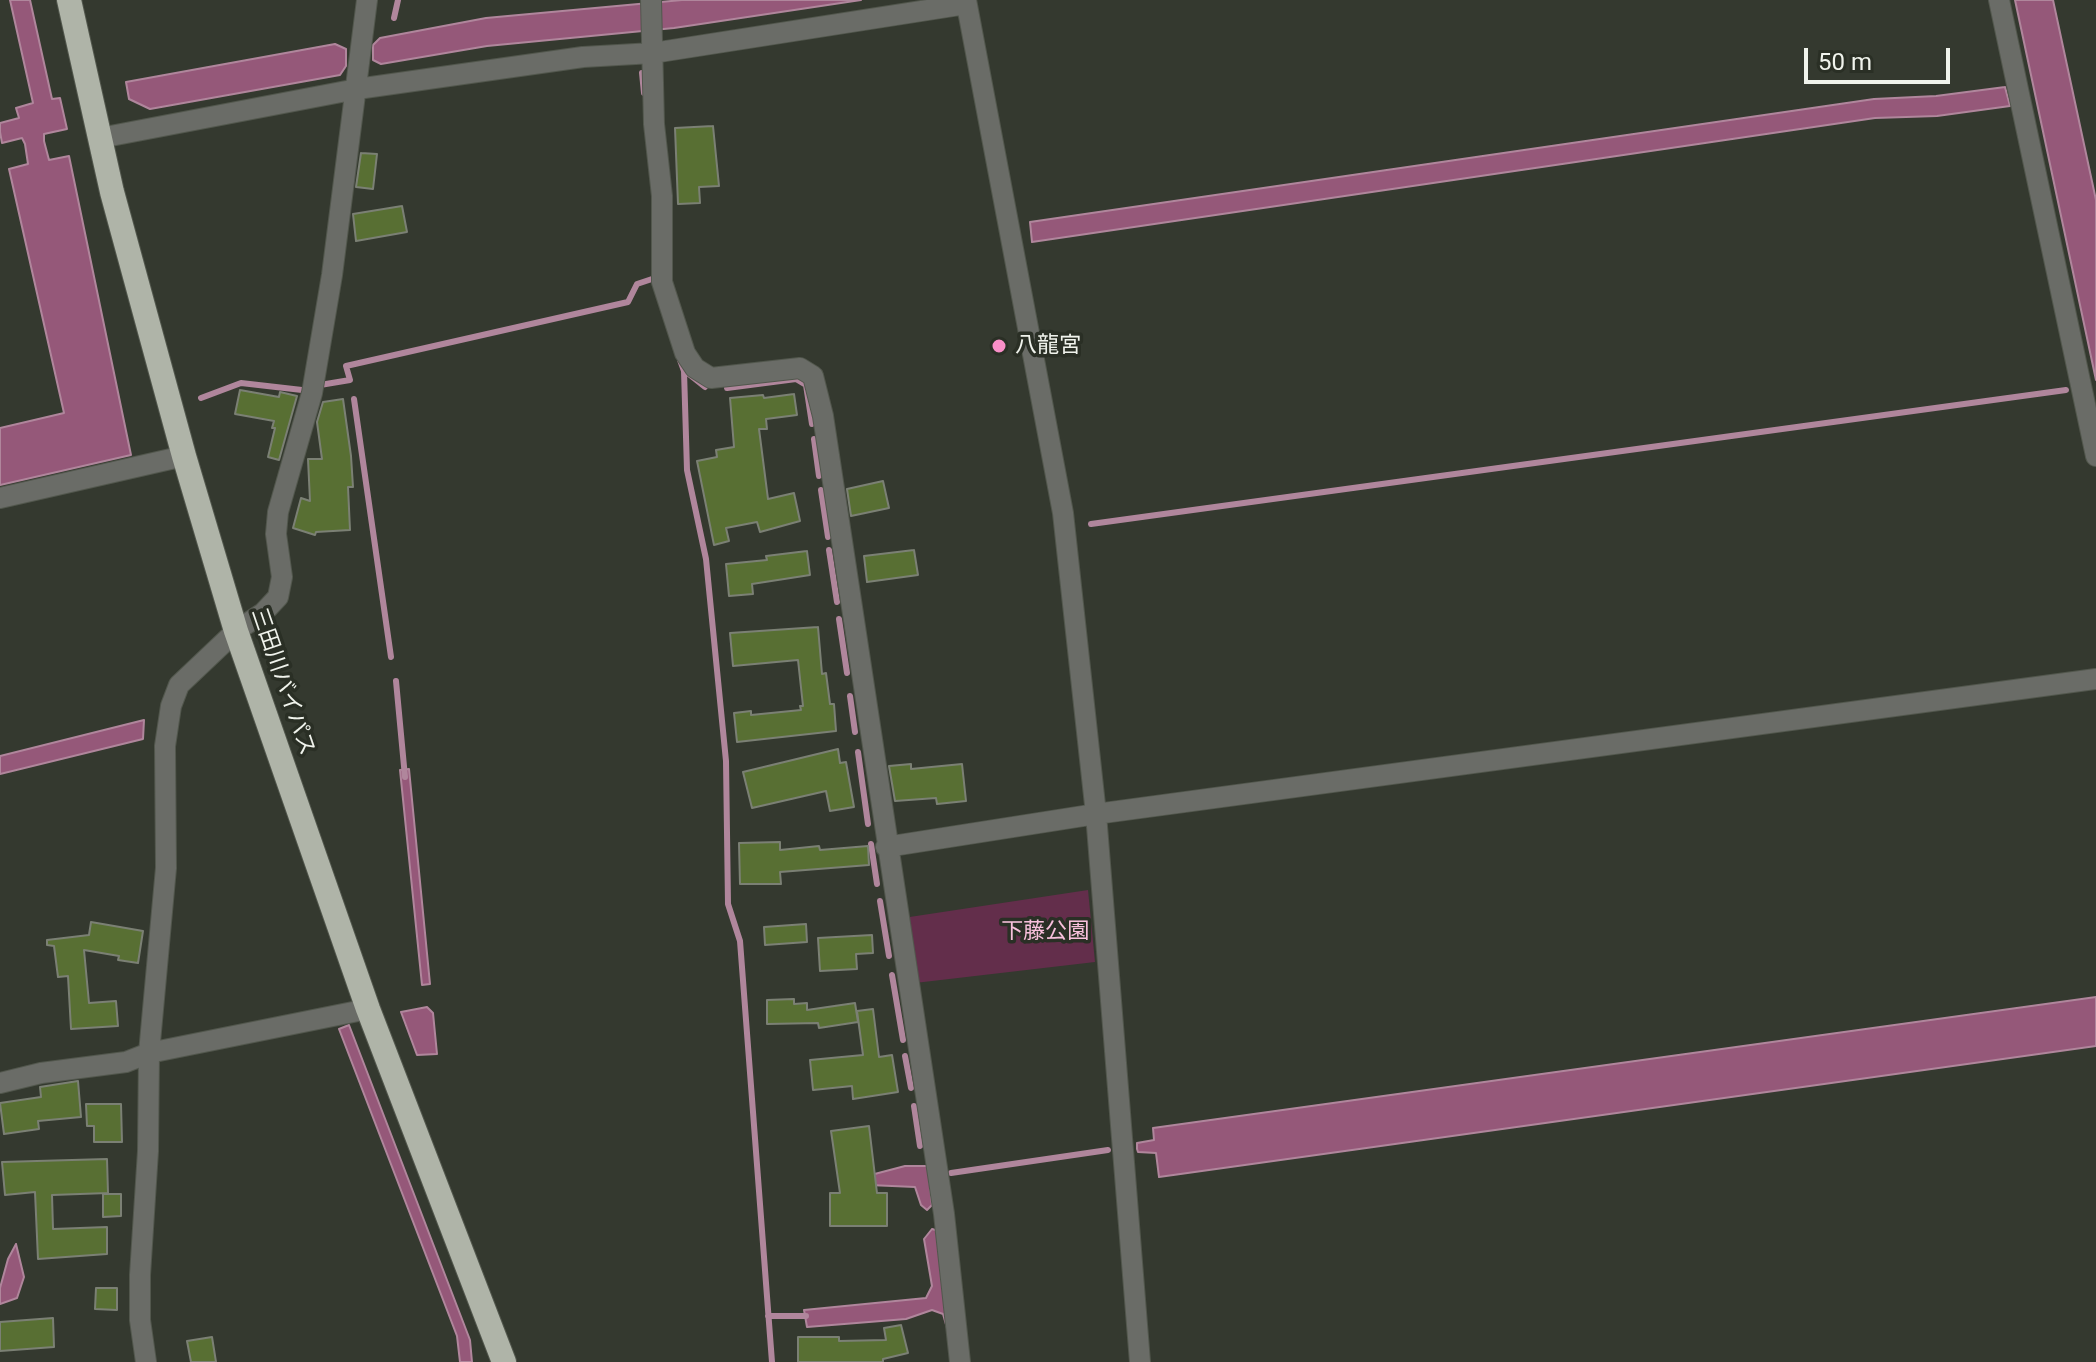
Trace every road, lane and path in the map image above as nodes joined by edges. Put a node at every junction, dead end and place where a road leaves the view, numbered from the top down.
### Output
1 (69, 0) edge
2 (367, 0) edge
3 (651, 0) edge
4 (1999, 0) edge
5 (966, 2) edge
6 (653, 45) junction
7 (357, 89) junction
8 (100, 138) junction
9 (184, 456) junction
10 (2096, 456) edge
11 (0, 498) edge
12 (236, 631) junction
13 (2096, 679) edge
14 (1096, 814) junction
15 (886, 847) junction
16 (368, 1009) junction
17 (149, 1053) junction
18 (0, 1083) edge
19 (146, 1362) edge
20 (504, 1362) edge
21 (960, 1362) edge
22 (1140, 1362) edge

1 - 8 highway, 三田川バイパス
2 - 7 street
3 - 6 street
4 - 10 street
5 - 6 street
5 - 14 street
6 - 7 street
6 - 15 street
7 - 8 street
7 - 12 street
8 - 9 highway, 三田川バイパス
9 - 11 street
9 - 12 highway, 三田川バイパス
12 - 16 highway, 三田川バイパス
12 - 17 street
13 - 14 street
14 - 15 street
14 - 22 street
15 - 21 street
16 - 17 street
16 - 20 highway, 三田川バイパス
17 - 18 street
17 - 19 street

